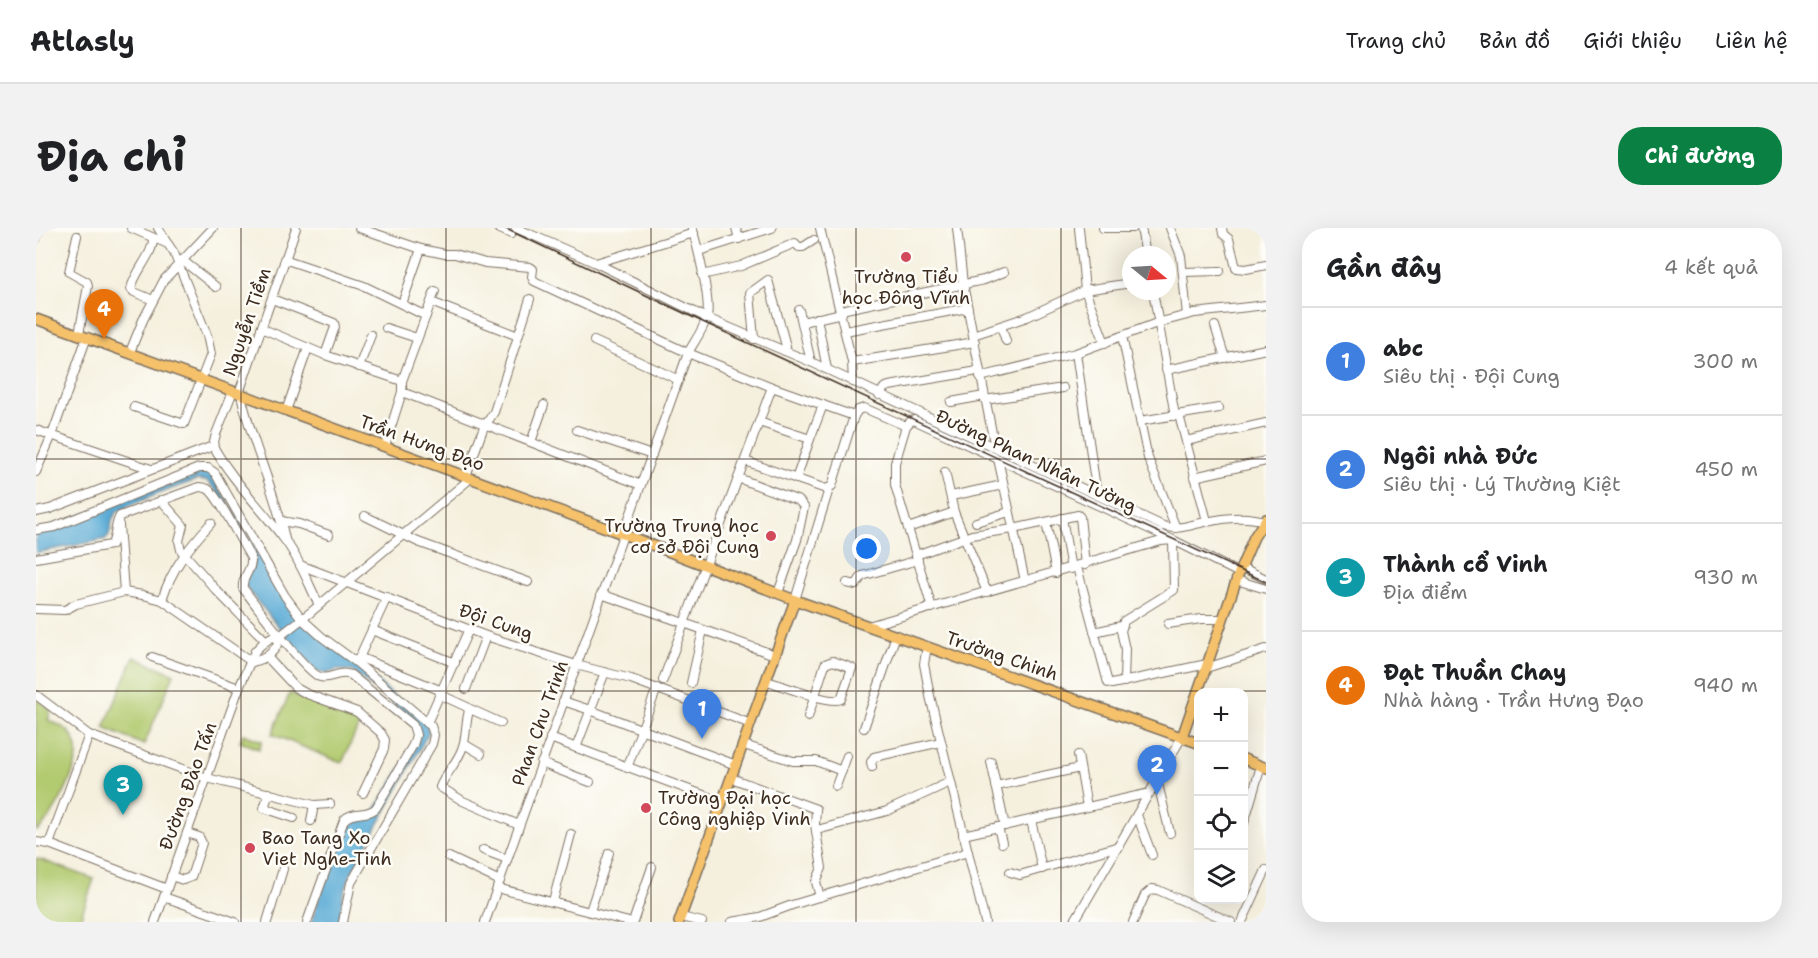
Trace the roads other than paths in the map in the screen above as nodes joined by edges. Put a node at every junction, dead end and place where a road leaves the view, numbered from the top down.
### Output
1 (40, 228) edge
2 (131, 228) edge
3 (158, 228) edge
4 (213, 228) edge
5 (296, 228) edge
6 (359, 228) edge
7 (498, 228) edge
8 (736, 228) edge
9 (772, 228) edge
10 (820, 228) edge
11 (957, 228) edge
12 (1079, 228) edge
13 (1103, 228) edge
14 (1133, 228) edge
15 (1141, 228) edge
16 (1170, 228) edge
17 (1222, 228) edge
18 (514, 231) edge
19 (693, 231) edge
20 (77, 236) dead end
21 (153, 238) junction
22 (36, 239) edge
23 (739, 239) junction
24 (814, 240) dead end
25 (168, 244) junction
26 (1144, 246) edge
27 (421, 249) junction
28 (699, 251) junction
29 (284, 260) junction
30 (181, 261) junction
31 (596, 263) junction
32 (1266, 265) edge
33 (1220, 271) dead end
34 (1004, 272) dead end
35 (1183, 272) junction
36 (702, 275) junction
37 (963, 284) junction
38 (1122, 284) edge
39 (216, 286) dead end
40 (1085, 290) junction
41 (435, 291) dead end
42 (272, 299) junction
43 (530, 299) dead end
44 (153, 300) junction
45 (1154, 300) edge
46 (431, 302) junction
47 (402, 304) junction
48 (1266, 305) edge
49 (968, 308) junction
50 (799, 310) dead end
51 (841, 312) junction
52 (1187, 315) junction
53 (426, 316) junction
54 (817, 318) junction
55 (36, 319) edge
56 (706, 320) junction
57 (802, 322) junction
58 (1157, 323) junction
59 (1001, 326) junction
60 (1215, 326) dead end
61 (261, 328) junction
62 (386, 328) dead end
63 (845, 331) junction
64 (83, 335) junction
65 (370, 335) dead end
66 (518, 336) junction
67 (1122, 336) junction
68 (417, 338) junction
69 (974, 338) junction
70 (754, 339) junction
71 (594, 341) dead end
72 (1006, 341) dead end
73 (1105, 343) junction
74 (308, 348) junction
75 (1266, 349) edge
76 (785, 351) junction
77 (130, 352) junction
78 (688, 353) junction
79 (1076, 354) junction
80 (325, 355) junction
81 (1225, 358) junction
82 (811, 362) junction
83 (852, 362) junction
84 (359, 367) junction
85 (827, 369) junction
86 (1166, 370) junction
87 (979, 374) junction
88 (202, 379) junction
89 (679, 380) junction
90 (402, 381) junction
91 (854, 382) junction
92 (772, 387) junction
93 (1063, 388) dead end
94 (238, 392) junction
95 (402, 392) junction
96 (879, 395) junction
97 (985, 398) junction
98 (951, 402) dead end
99 (544, 405) dead end
100 (823, 405) junction
101 (134, 407) dead end
102 (1219, 408) dead end
103 (286, 411) junction
104 (854, 416) junction
105 (1177, 416) junction
106 (1140, 421) junction
107 (759, 422) junction
108 (1266, 423) edge
109 (486, 425) junction
110 (906, 426) junction
111 (36, 430) edge
112 (577, 430) dead end
113 (52, 435) junction
114 (810, 439) junction
115 (1186, 441) junction
116 (531, 442) junction
117 (213, 446) junction
118 (385, 446) junction
119 (995, 448) junction
120 (651, 455) junction
121 (998, 459) junction
122 (745, 461) junction
123 (1266, 461) edge
124 (151, 469) junction
125 (36, 472) edge
126 (945, 472) dead end
127 (468, 477) junction
128 (1194, 477) junction
129 (738, 478) junction
130 (796, 479) junction
131 (641, 485) junction
132 (1003, 485) junction
133 (829, 489) junction
134 (1097, 495) junction
135 (951, 496) junction
136 (160, 500) junction
137 (36, 512) edge
138 (954, 512) junction
139 (1010, 512) junction
140 (365, 516) dead end
141 (118, 518) junction
142 (1062, 518) junction
143 (1265, 520) edge
144 (281, 521) junction
145 (1207, 521) junction
146 (976, 522) dead end
147 (1046, 522) junction
148 (211, 523) dead end
149 (908, 528) junction
150 (1176, 528) junction
151 (1013, 529) junction
152 (36, 530) edge
153 (402, 534) junction
154 (623, 534) junction
155 (329, 535) dead end
156 (965, 538) junction
157 (285, 540) junction
158 (1173, 540) junction
159 (185, 554) junction
160 (917, 557) junction
161 (36, 558) edge
162 (300, 565) junction
163 (706, 566) junction
164 (1077, 567) junction
165 (1056, 573) junction
166 (1239, 573) junction
167 (1266, 579) edge
168 (1025, 581) junction
169 (345, 582) junction
170 (528, 582) dead end
171 (847, 583) dead end
172 (1266, 589) edge
173 (124, 592) junction
174 (987, 592) junction
175 (778, 593) junction
176 (602, 594) junction
177 (387, 597) junction
178 (162, 600) junction
179 (795, 600) junction
180 (319, 605) junction
181 (932, 608) junction
182 (36, 609) edge
183 (301, 619) junction
184 (1222, 619) junction
185 (684, 623) junction
186 (1168, 624) dead end
187 (868, 626) junction
188 (1121, 626) junction
189 (469, 629) junction
190 (372, 630) junction
191 (704, 630) junction
192 (1094, 632) junction
193 (281, 635) junction
194 (486, 636) junction
195 (896, 636) junction
196 (266, 641) junction
197 (927, 646) junction
198 (1266, 649) edge
199 (776, 655) junction
200 (152, 657) dead end
201 (267, 657) junction
202 (358, 660) junction
203 (252, 662) junction
204 (455, 663) junction
205 (576, 665) junction
206 (1206, 666) junction
207 (605, 672) junction
208 (663, 680) dead end
209 (767, 681) junction
210 (1124, 682) junction
211 (691, 683) dead end
212 (239, 688) junction
213 (657, 688) junction
214 (466, 690) dead end
215 (441, 693) junction
216 (36, 695) edge
217 (815, 696) junction
218 (563, 701) junction
219 (468, 708) junction
220 (591, 710) junction
221 (808, 717) dead end
222 (427, 723) junction
223 (501, 723) dead end
224 (751, 724) junction
225 (864, 728) dead end
226 (642, 729) junction
227 (89, 735) junction
228 (1182, 737) junction
229 (550, 738) junction
230 (941, 742) junction
231 (1195, 742) edge
232 (464, 744) junction
233 (744, 745) junction
234 (576, 748) junction
235 (481, 754) dead end
236 (1078, 754) dead end
237 (847, 756) dead end
238 (1248, 761) edge
239 (991, 762) dead end
240 (541, 763) junction
241 (736, 765) junction
242 (872, 767) dead end
243 (1264, 767) edge
244 (627, 768) junction
245 (1080, 768) junction
246 (842, 771) junction
247 (207, 778) junction
248 (731, 778) junction
249 (1157, 780) junction
250 (590, 782) dead end
251 (951, 782) junction
252 (836, 786) dead end
253 (996, 786) junction
254 (269, 793) junction
255 (363, 793) dead end
256 (1150, 793) junction
257 (722, 802) junction
258 (330, 804) dead end
259 (314, 805) junction
260 (1087, 807) junction
261 (1248, 812) edge
262 (1137, 815) junction
263 (294, 818) dead end
264 (1031, 820) junction
265 (311, 821) dead end
266 (519, 825) junction
267 (1002, 826) junction
268 (817, 830) junction
269 (187, 833) junction
270 (1170, 833) dead end
271 (571, 834) dead end
272 (963, 835) junction
273 (36, 842) edge
274 (1002, 843) dead end
275 (49, 844) junction
276 (1119, 846) junction
277 (483, 850) dead end
278 (968, 852) junction
279 (609, 853) dead end
280 (1152, 855) dead end
281 (450, 857) dead end
282 (507, 859) junction
283 (652, 867) dead end
284 (283, 869) dead end
285 (1042, 869) junction
286 (1266, 870) edge
287 (1010, 872) dead end
288 (171, 876) junction
289 (499, 884) junction
290 (1258, 888) junction
291 (1266, 891) edge
292 (165, 893) junction
293 (820, 897) junction
294 (553, 901) junction
295 (590, 911) junction
296 (616, 920) edge
297 (680, 920) edge
298 (155, 922) edge
299 (235, 922) edge
300 (267, 922) edge
301 (307, 922) edge
302 (344, 922) edge
303 (485, 922) edge
304 (629, 922) edge
305 (633, 922) edge
306 (702, 922) edge
307 (732, 922) edge
308 (986, 922) edge
309 (1074, 922) edge
310 (1133, 922) edge
311 (1231, 922) edge
312 (1242, 922) edge

1 - 22 street
2 - 21 street
3 - 25 street
4 - 30 street
5 - 29 street, Nguyễn Tiềm
6 - 27 street
7 - 18 street
8 - 23 street
9 - 23 street
10 - 51 street
11 - 37 street
12 - 40 street
13 - 14 street
15 - 26 street
16 - 35 street
17 - 32 street
18 - 31 street
19 - 28 street
19 - 31 street
20 - 64 street
21 - 25 street
21 - 44 street
23 - 28 street
24 - 36 street
25 - 30 street
27 - 47 street
27 - 78 street, Đường Phan Nhân Tường
28 - 36 street
29 - 42 street, Nguyễn Tiềm
29 - 47 street
30 - 39 street
30 - 44 street
30 - 88 street
31 - 56 street
33 - 35 street
34 - 37 street
35 - 52 street
36 - 56 street
37 - 49 street
37 - 51 street
38 - 40 street
40 - 59 street
40 - 73 street
41 - 46 street
42 - 61 street, Nguyễn Tiềm
42 - 80 street
43 - 66 street
44 - 77 street
45 - 58 street
46 - 53 street
46 - 66 street
47 - 53 street
48 - 52 street
49 - 63 street
49 - 69 street
50 - 57 street
51 - 54 street
51 - 63 street
52 - 58 street
53 - 68 street
54 - 57 street
54 - 85 street
55 - 64 main road, Trần Hưng Đạo
56 - 70 street
56 - 78 street, Phan Chu Trinh
57 - 82 street
58 - 67 street
58 - 86 street
59 - 69 street
59 - 72 street
60 - 81 street
61 - 74 street
61 - 94 street, Nguyễn Tiềm
62 - 68 street
63 - 83 street
64 - 77 main road, Trần Hưng Đạo
64 - 113 street
65 - 84 street
66 - 109 street
67 - 73 street
67 - 106 street
68 - 90 street
69 - 83 street
69 - 87 street
70 - 76 street
70 - 76 street
71 - 89 street
73 - 79 street
74 - 80 street
74 - 103 street
75 - 81 street
76 - 82 street
77 - 88 main road, Trần Hưng Đạo
78 - 89 street, Phan Chu Trinh
78 - 92 street, Đường Phan Nhân Tường
79 - 87 street
79 - 134 street
80 - 84 street
81 - 86 street
82 - 85 street
83 - 91 street
84 - 90 street
85 - 91 street
86 - 105 street
87 - 96 street
87 - 97 street
88 - 94 main road, Trần Hưng Đạo
88 - 101 street
89 - 120 street, Phan Chu Trinh
90 - 95 street
91 - 96 street
92 - 100 street, Đường Phan Nhân Tường
92 - 107 street
93 - 97 street
94 - 103 main road, Trần Hưng Đạo
94 - 117 street, Nguyễn Tiềm
94 - 144 street
95 - 109 street
95 - 118 street
96 - 119 street
97 - 98 street
97 - 119 street
99 - 116 street
100 - 104 street, Đường Phan Nhân Tường
100 - 114 street
102 - 105 street
103 - 118 main road, Trần Hưng Đạo
104 - 110 street, Đường Phan Nhân Tường
104 - 133 street
105 - 106 street
105 - 115 street
106 - 150 street
107 - 114 street
107 - 122 street
108 - 115 street
109 - 116 street
109 - 127 street
110 - 121 street, Đường Phan Nhân Tường
110 - 149 street
111 - 113 street
112 - 120 street
113 - 124 street
113 - 125 street
114 - 130 street
115 - 128 street
116 - 131 street
117 - 124 street
117 - 157 street
118 - 127 main road, Trần Hưng Đạo
119 - 134 street
120 - 131 street, Phan Chu Trinh
121 - 132 street
121 - 158 street, Đường Phan Nhân Tường
122 - 129 street
122 - 130 street
123 - 128 street
124 - 137 street
126 - 135 street
127 - 153 street
127 - 154 main road, Trần Hưng Đạo
128 - 145 street
129 - 163 street
129 - 175 street
130 - 133 street
131 - 154 street, Phan Chu Trinh
132 - 135 street
132 - 139 street
133 - 179 street
134 - 150 street
135 - 138 street
136 - 141 street
136 - 159 street
136 - 193 street
138 - 149 street
138 - 156 street
139 - 146 street
139 - 151 street
140 - 153 street
141 - 161 street
141 - 173 street
142 - 147 street
142 - 164 street
142 - 164 street
143 - 145 street
143 - 166 main road
144 - 155 street
144 - 157 street
145 - 150 street
147 - 151 street
147 - 165 street
148 - 159 street
149 - 160 street
151 - 156 street
151 - 168 street
152 - 183 street
153 - 169 street
153 - 170 street
154 - 163 main road, Trần Hưng Đạo
154 - 176 street, Phan Chu Trinh
156 - 160 street
156 - 174 street
157 - 162 street
158 - 164 street
158 - 166 street, Đường Phan Nhân Tường
158 - 188 street
159 - 178 street
159 - 196 street
160 - 171 street
160 - 181 street
162 - 169 street, Đội Cung
162 - 180 street
163 - 175 main road, Trần Hưng Đạo
163 - 185 street
164 - 165 street
164 - 192 street
165 - 168 street
166 - 167 street
166 - 172 street
166 - 184 main road
168 - 174 street
169 - 177 street, Đội Cung
169 - 180 street
173 - 178 street
173 - 182 street
174 - 181 street
175 - 179 main road, Trần Hưng Đạo
176 - 185 street
176 - 205 street, Phan Chu Trinh
177 - 189 street, Đội Cung
177 - 190 street
178 - 203 street
179 - 187 main road, Trường Chinh
179 - 199 main road
180 - 183 street
181 - 187 street
183 - 193 street
183 - 202 street
184 - 186 street
184 - 206 main road
185 - 191 street
185 - 208 street
187 - 195 main road, Trường Chinh
188 - 192 street
188 - 210 street
189 - 194 street, Đội Cung
189 - 204 street
190 - 202 street
190 - 204 street
191 - 199 street
191 - 211 street
192 - 210 street
193 - 196 street
193 - 201 street
193 - 301 street
194 - 205 street, Đội Cung
194 - 214 street
195 - 197 main road, Trường Chinh
195 - 225 street
196 - 203 street, Đường Đào Tấn
197 - 228 main road, Trường Chinh
197 - 230 street
198 - 206 street
199 - 209 main road
200 - 212 street
201 - 203 street
201 - 255 street
202 - 215 street
202 - 222 street
203 - 212 street, Đường Đào Tấn
204 - 215 street
205 - 207 street, Đội Cung
205 - 218 street, Phan Chu Trinh
206 - 210 street
206 - 228 main road
207 - 213 street, Đội Cung
207 - 220 street
209 - 217 street
209 - 224 main road
212 - 247 street, Đường Đào Tấn
213 - 224 street, Đội Cung
213 - 226 street
215 - 219 street
215 - 222 street
216 - 227 street
217 - 217 street
217 - 221 street
218 - 220 street
218 - 229 street, Phan Chu Trinh
219 - 223 street
219 - 232 street
220 - 226 street
220 - 234 street
222 - 302 street
224 - 233 main road
226 - 241 street
226 - 244 street
227 - 247 street
227 - 275 street
228 - 231 main road, Trường Chinh
228 - 249 street
229 - 234 street
229 - 240 street, Phan Chu Trinh
230 - 242 street
230 - 251 street
232 - 235 street
232 - 266 street
233 - 241 main road
233 - 246 street
234 - 244 street
236 - 245 street
237 - 246 street
238 - 243 main road
239 - 253 street
240 - 250 street
240 - 266 street, Phan Chu Trinh
241 - 248 main road
243 - 261 street
244 - 257 street
245 - 253 street
245 - 260 street
246 - 252 street
247 - 254 street
247 - 269 street, Đường Đào Tấn
248 - 257 main road
248 - 268 street
249 - 256 street
249 - 270 street
251 - 268 street
251 - 272 street
253 - 267 street
254 - 259 street
254 - 263 street
256 - 260 street
256 - 262 street
257 - 297 main road
258 - 259 street
259 - 265 street
260 - 264 street
262 - 276 street
262 - 280 street
264 - 267 street
264 - 285 street
266 - 282 street, Phan Chu Trinh
267 - 272 street
267 - 274 street
268 - 293 street
269 - 288 street, Đường Đào Tấn
269 - 288 street
271 - 294 street
272 - 278 street
273 - 275 street
275 - 292 street
276 - 285 street
276 - 309 street
277 - 282 street
278 - 293 street
278 - 308 street
279 - 295 street
281 - 289 street
282 - 289 street, Phan Chu Trinh
283 - 305 street
284 - 300 street
285 - 287 street
286 - 290 street
288 - 292 street, Đường Đào Tấn
289 - 294 street
289 - 303 street, Phan Chu Trinh
290 - 291 street
290 - 312 street
292 - 298 street, Đường Đào Tấn
292 - 299 street
293 - 307 street
294 - 295 street
295 - 296 street
296 - 304 street
297 - 306 street
310 - 311 street

